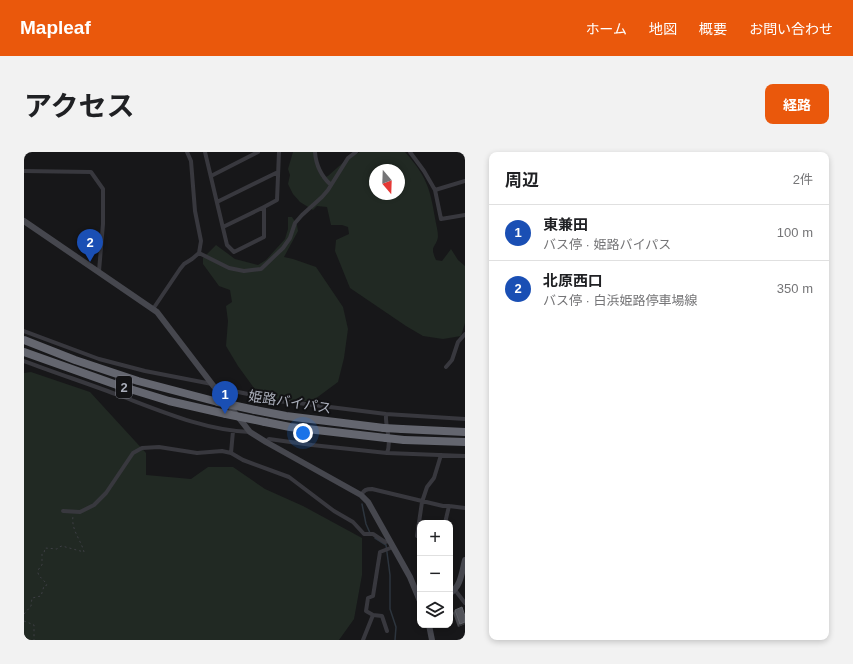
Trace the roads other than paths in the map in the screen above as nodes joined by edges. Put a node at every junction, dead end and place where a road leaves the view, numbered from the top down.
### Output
1 (187, 152) edge
2 (205, 152) edge
3 (258, 152) edge
4 (279, 152) edge
5 (315, 152) edge
6 (356, 152) edge
7 (410, 152) edge
8 (24, 171) edge
9 (278, 172) junction
10 (211, 176) junction
11 (465, 181) edge
12 (331, 185) junction
13 (435, 190) junction
14 (217, 202) junction
15 (264, 207) junction
16 (465, 215) edge
17 (24, 221) edge
18 (223, 227) junction
19 (199, 253) junction
20 (99, 271) junction
21 (153, 309) junction
22 (24, 332) edge
23 (465, 334) edge
24 (24, 340) edge
25 (24, 352) edge
26 (24, 361) edge
27 (446, 367) dead end
28 (212, 384) junction
29 (217, 391) junction
30 (386, 414) junction
31 (465, 419) edge
32 (233, 431) junction
33 (250, 432) junction
34 (465, 432) edge
35 (266, 442) junction
36 (465, 442) edge
37 (231, 453) junction
38 (387, 453) junction
39 (441, 455) junction
40 (465, 456) edge
41 (361, 495) junction
42 (422, 502) junction
43 (449, 506) junction
44 (465, 508) edge
45 (63, 511) dead end
46 (419, 520) edge
47 (446, 520) edge
48 (389, 541) junction
49 (389, 549) junction
50 (465, 560) edge
51 (453, 591) edge
52 (417, 594) edge
53 (465, 603) edge
54 (372, 615) junction
55 (430, 628) edge
56 (387, 631) dead end
57 (363, 640) edge
58 (432, 640) edge

1 - 19 street
2 - 10 street
3 - 10 street
4 - 9 street
5 - 12 street
6 - 12 street
7 - 13 street
8 - 20 street
9 - 14 street
9 - 15 street
10 - 14 street
11 - 13 street
12 - 19 street
13 - 16 street
14 - 18 street
15 - 18 street
15 - 18 street
17 - 20 main road
19 - 21 street
20 - 21 main road
21 - 28 main road
22 - 28 street
23 - 27 street
24 - 34 highway, 姫路バイパス / 2, bridge
25 - 36 highway, 姫路バイパス / 2, bridge
26 - 32 street
28 - 29 main road
29 - 30 street
29 - 33 main road
30 - 31 street
30 - 38 street
32 - 33 street
32 - 37 street
33 - 35 main road
35 - 38 street
35 - 41 main road
37 - 45 street
37 - 48 street
38 - 39 street
39 - 40 street
39 - 42 street
41 - 42 street
41 - 48 main road
42 - 43 street
42 - 46 street
43 - 44 street
43 - 47 street
48 - 49 main road
49 - 52 main road
49 - 54 street
50 - 51 main road
51 - 53 street
54 - 56 street
54 - 57 street
55 - 58 main road

